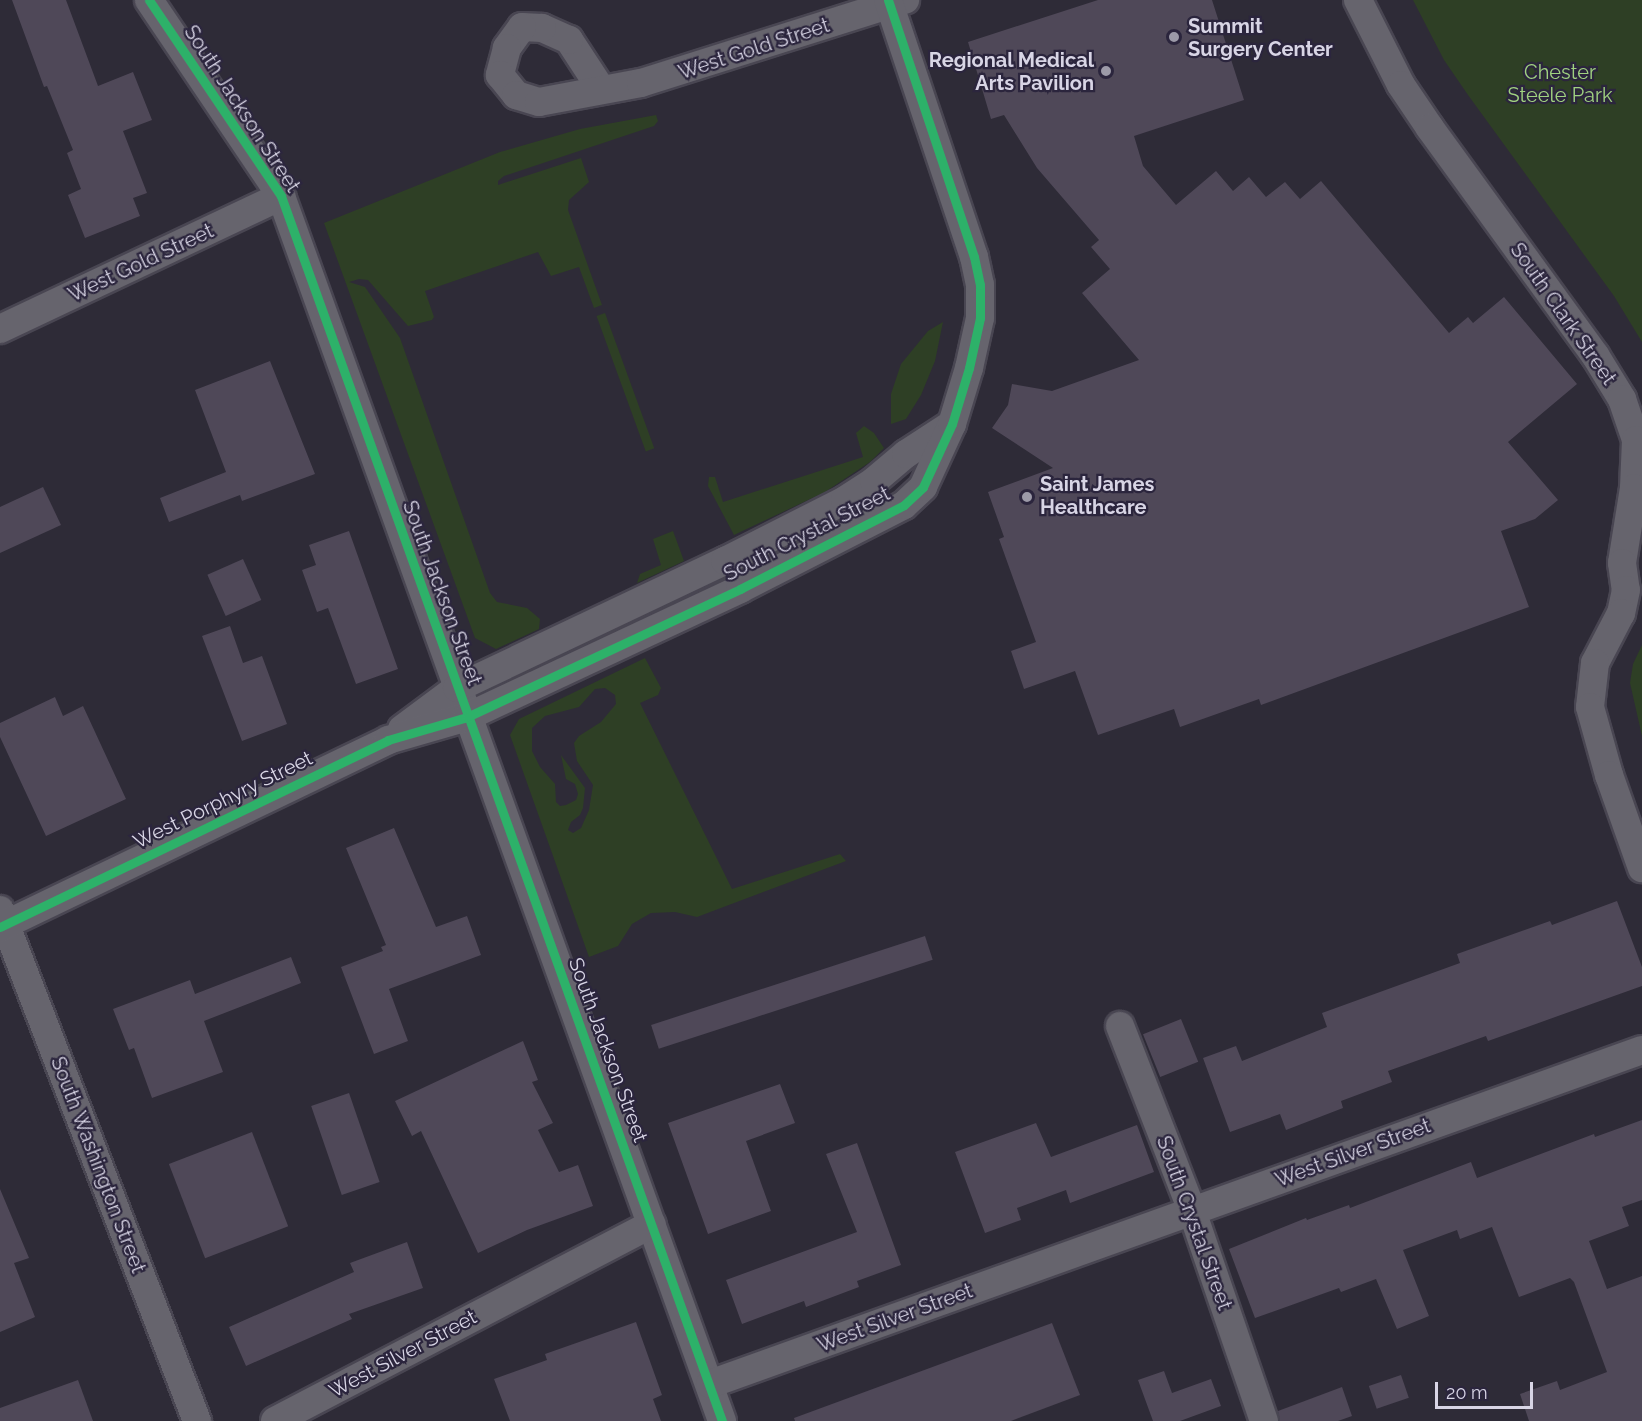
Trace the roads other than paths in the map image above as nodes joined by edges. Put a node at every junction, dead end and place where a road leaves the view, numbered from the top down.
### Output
1 (149, 0) edge
2 (1358, 0) edge
3 (894, 2) edge
4 (601, 89) dead end
5 (281, 196) junction
6 (0, 329) edge
7 (952, 424) junction
8 (457, 688) junction
9 (467, 717) junction
10 (388, 740) junction
11 (1642, 868) edge
12 (2, 920) edge
13 (1120, 1026) dead end
14 (1642, 1050) edge
15 (1192, 1211) junction
16 (652, 1224) junction
17 (710, 1384) junction
18 (197, 1421) edge
19 (275, 1421) edge
20 (722, 1421) edge
21 (1264, 1421) edge

1 - 5 street, South Jackson Street
2 - 11 street, South Clark Street
3 - 4 street, West Gold Street
3 - 7 street, South Crystal Street
5 - 6 street, West Gold Street
5 - 8 street, South Jackson Street
7 - 8 street, South Crystal Street
7 - 9 street, South Crystal Street
8 - 9 street, South Jackson Street
8 - 10 street, West Porphyry Street
9 - 10 street, West Porphyry Street
9 - 16 street, South Jackson Street
10 - 12 street, West Porphyry Street
12 - 18 street, South Washington Street
13 - 15 street, South Crystal Street
14 - 15 street, West Silver Street
15 - 17 street, West Silver Street
15 - 21 street, South Crystal Street
16 - 17 street
16 - 19 street, West Silver Street
17 - 20 street

